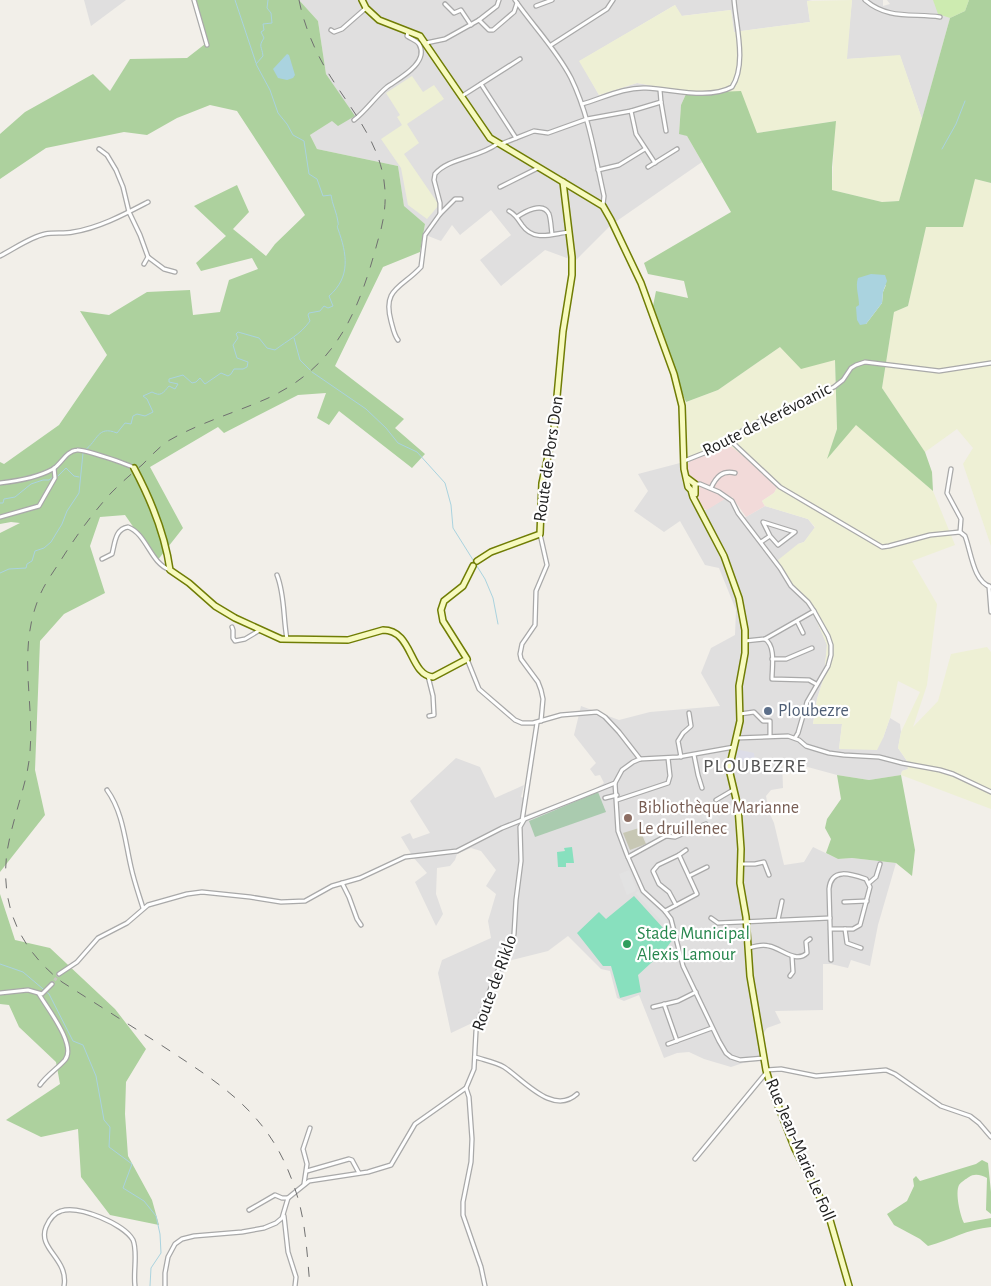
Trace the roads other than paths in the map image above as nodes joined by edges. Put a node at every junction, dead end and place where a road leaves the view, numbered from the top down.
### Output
1 (194, 0) edge
2 (499, 0) edge
3 (552, 0) edge
4 (613, 0) edge
5 (734, 0) edge
6 (865, 0) edge
7 (516, 2) edge
8 (365, 3) edge
9 (445, 4) dead end
10 (536, 6) dead end
11 (940, 16) dead end
12 (479, 20) junction
13 (470, 25) junction
14 (331, 30) dead end
15 (408, 31) junction
16 (426, 43) junction
17 (207, 45) dead end
18 (551, 45) junction
19 (520, 59) dead end
20 (481, 84) junction
21 (660, 90) junction
22 (462, 96) junction
23 (661, 102) junction
24 (582, 104) junction
25 (631, 111) junction
26 (586, 119) junction
27 (354, 120) dead end
28 (666, 131) dead end
29 (516, 138) junction
30 (498, 144) junction
31 (98, 149) dead end
32 (645, 149) junction
33 (677, 149) dead end
34 (655, 163) junction
35 (648, 167) dead end
36 (538, 168) junction
37 (598, 170) junction
38 (563, 182) junction
39 (500, 187) dead end
40 (461, 199) dead end
41 (148, 202) dead end
42 (602, 206) junction
43 (509, 210) dead end
44 (129, 212) junction
45 (440, 214) junction
46 (517, 217) junction
47 (569, 231) junction
48 (552, 234) junction
49 (0, 256) edge
50 (148, 257) junction
51 (144, 264) dead end
52 (175, 272) dead end
53 (398, 340) dead end
54 (991, 363) edge
55 (732, 442) junction
56 (684, 461) junction
57 (54, 468) junction
58 (134, 468) joint
59 (951, 469) dead end
60 (735, 473) dead end
61 (0, 482) edge
62 (693, 486) junction
63 (711, 488) junction
64 (0, 517) edge
65 (960, 532) junction
66 (540, 534) junction
67 (770, 536) junction
68 (761, 542) junction
69 (102, 559) dead end
70 (170, 570) junction
71 (277, 575) dead end
72 (990, 586) edge
73 (814, 611) junction
74 (991, 612) edge
75 (797, 621) junction
76 (232, 627) dead end
77 (260, 630) junction
78 (803, 633) dead end
79 (765, 639) junction
80 (287, 640) junction
81 (745, 641) junction
82 (812, 648) dead end
83 (467, 658) junction
84 (772, 659) junction
85 (428, 676) junction
86 (816, 684) junction
87 (689, 714) dead end
88 (740, 714) junction
89 (430, 716) dead end
90 (539, 722) junction
91 (770, 736) junction
92 (736, 738) junction
93 (795, 738) junction
94 (734, 747) junction
95 (694, 755) junction
96 (681, 757) junction
97 (668, 758) junction
98 (640, 759) junction
99 (615, 783) junction
100 (702, 788) dead end
101 (107, 790) dead end
102 (733, 790) junction
103 (991, 792) edge
104 (617, 795) junction
105 (605, 798) dead end
106 (617, 800) junction
107 (716, 800) dead end
108 (524, 820) junction
109 (706, 824) dead end
110 (686, 850) dead end
111 (679, 855) junction
112 (628, 857) junction
113 (740, 864) junction
114 (880, 864) dead end
115 (707, 867) dead end
116 (769, 875) dead end
117 (689, 876) junction
118 (342, 883) junction
119 (869, 884) junction
120 (782, 901) dead end
121 (867, 901) junction
122 (844, 902) dead end
123 (676, 905) junction
124 (143, 908) junction
125 (665, 911) junction
126 (711, 918) dead end
127 (830, 918) junction
128 (778, 920) junction
129 (746, 922) junction
130 (361, 925) dead end
131 (830, 929) junction
132 (845, 929) junction
133 (810, 939) dead end
134 (748, 948) junction
135 (861, 948) dead end
136 (792, 956) junction
137 (831, 960) dead end
138 (59, 974) tunnel mouth
139 (790, 976) dead end
140 (52, 984) tunnel mouth
141 (696, 992) junction
142 (0, 993) edge
143 (40, 994) junction
144 (664, 1004) junction
145 (653, 1007) dead end
146 (712, 1028) junction
147 (677, 1041) junction
148 (668, 1044) dead end
149 (475, 1057) junction
150 (764, 1058) junction
151 (766, 1071) junction
152 (40, 1085) dead end
153 (466, 1088) junction
154 (577, 1094) dead end
155 (310, 1128) dead end
156 (991, 1137) edge
157 (695, 1159) dead end
158 (307, 1171) junction
159 (359, 1173) junction
160 (304, 1184) junction
161 (288, 1198) junction
162 (249, 1210) dead end
163 (283, 1216) junction
164 (64, 1286) edge
165 (135, 1286) edge
166 (165, 1286) edge
167 (295, 1286) edge
168 (485, 1286) edge
169 (849, 1286) edge

1 - 17 street
2 - 12 street
3 - 10 street
4 - 18 street
5 - 21 street
6 - 11 street
7 - 12 street
7 - 18 street
8 - 14 street
8 - 15 main road
9 - 13 street
12 - 13 street
13 - 16 street
15 - 16 main road
15 - 27 street
16 - 22 main road
18 - 24 street
19 - 20 street
20 - 22 street
20 - 29 street
21 - 23 street
21 - 24 street
22 - 30 main road
23 - 25 street
23 - 28 street
24 - 26 street
25 - 26 street
25 - 32 street
26 - 29 street
26 - 37 street
29 - 30 street
30 - 36 main road
30 - 45 street
31 - 44 street
32 - 34 street
32 - 37 street
33 - 34 street
34 - 35 street
36 - 38 main road
36 - 39 street
37 - 42 street
38 - 42 main road
38 - 47 main road, Route de Pors Don
40 - 45 street
41 - 44 street
42 - 56 main road
43 - 46 street
44 - 49 street
44 - 50 street
45 - 53 street
46 - 48 street
46 - 48 street
47 - 48 street
47 - 66 main road, Route de Pors Don
50 - 51 street
50 - 52 street
54 - 55 street, Route de Kerévoanic
55 - 56 street, Route de Kerévoanic
55 - 65 street
56 - 62 main road
57 - 58 street
57 - 61 street
57 - 64 street
58 - 70 main road
59 - 65 street
60 - 63 street
62 - 63 street
62 - 81 main road, Rue Jean-Marie Le Foll
63 - 68 street
65 - 72 street
66 - 83 main road
66 - 90 street, Route de Pors Don
67 - 67 street
67 - 68 street
68 - 73 street
69 - 70 street
70 - 77 main road
71 - 80 street
72 - 74 street
73 - 75 street
73 - 86 street
75 - 78 street
75 - 79 street
76 - 77 street
77 - 80 main road
79 - 81 street
79 - 84 street
80 - 85 main road
81 - 88 main road, Rue Jean-Marie Le Foll
82 - 84 street
83 - 85 main road
83 - 90 street
84 - 86 street
85 - 89 street
86 - 93 street
87 - 96 street
88 - 91 street
88 - 92 main road, Rue Jean-Marie Le Foll
90 - 98 street
90 - 108 street, Route de Pors Don
91 - 92 street
91 - 93 street
92 - 94 main road, Rue Jean-Marie Le Foll
93 - 103 street
94 - 95 street
94 - 102 main road, Rue Jean-Marie Le Foll
95 - 96 street
95 - 100 street
96 - 97 street
97 - 98 street
97 - 106 street
98 - 99 street
99 - 104 street
99 - 108 street
101 - 124 street
102 - 107 street
102 - 113 main road, Rue Jean-Marie Le Foll
104 - 105 street
104 - 106 street
106 - 112 street
108 - 118 street
108 - 149 street, Route de Riklo
109 - 112 street
110 - 111 street
111 - 117 street
111 - 123 street
112 - 125 street
113 - 116 street
113 - 129 main road, Rue Jean-Marie Le Foll
114 - 119 street
115 - 117 street
117 - 123 street
118 - 124 street
118 - 130 street
119 - 121 street
119 - 127 street
120 - 128 street
121 - 122 street
121 - 132 street
123 - 125 street
124 - 138 street
125 - 141 street
126 - 129 street
127 - 128 street
127 - 131 street
128 - 129 street
129 - 134 main road, Rue Jean-Marie Le Foll
131 - 132 street
131 - 137 street
132 - 135 street
133 - 136 street
134 - 136 street
134 - 150 main road, Rue Jean-Marie Le Foll
136 - 139 street
140 - 143 street
141 - 144 street
141 - 146 street
142 - 143 street
143 - 152 street
144 - 145 street
144 - 147 street
146 - 147 street
146 - 150 street
147 - 148 street
149 - 153 street, Route de Riklo
149 - 154 street
150 - 151 main road, Rue Jean-Marie Le Foll
151 - 156 street
151 - 157 street
151 - 169 main road, Rue Jean-Marie Le Foll
153 - 159 street
153 - 168 street
155 - 158 street
158 - 159 street
158 - 160 street
159 - 160 street
160 - 161 street
161 - 162 street
161 - 163 street
163 - 166 street
163 - 167 street
164 - 165 street

